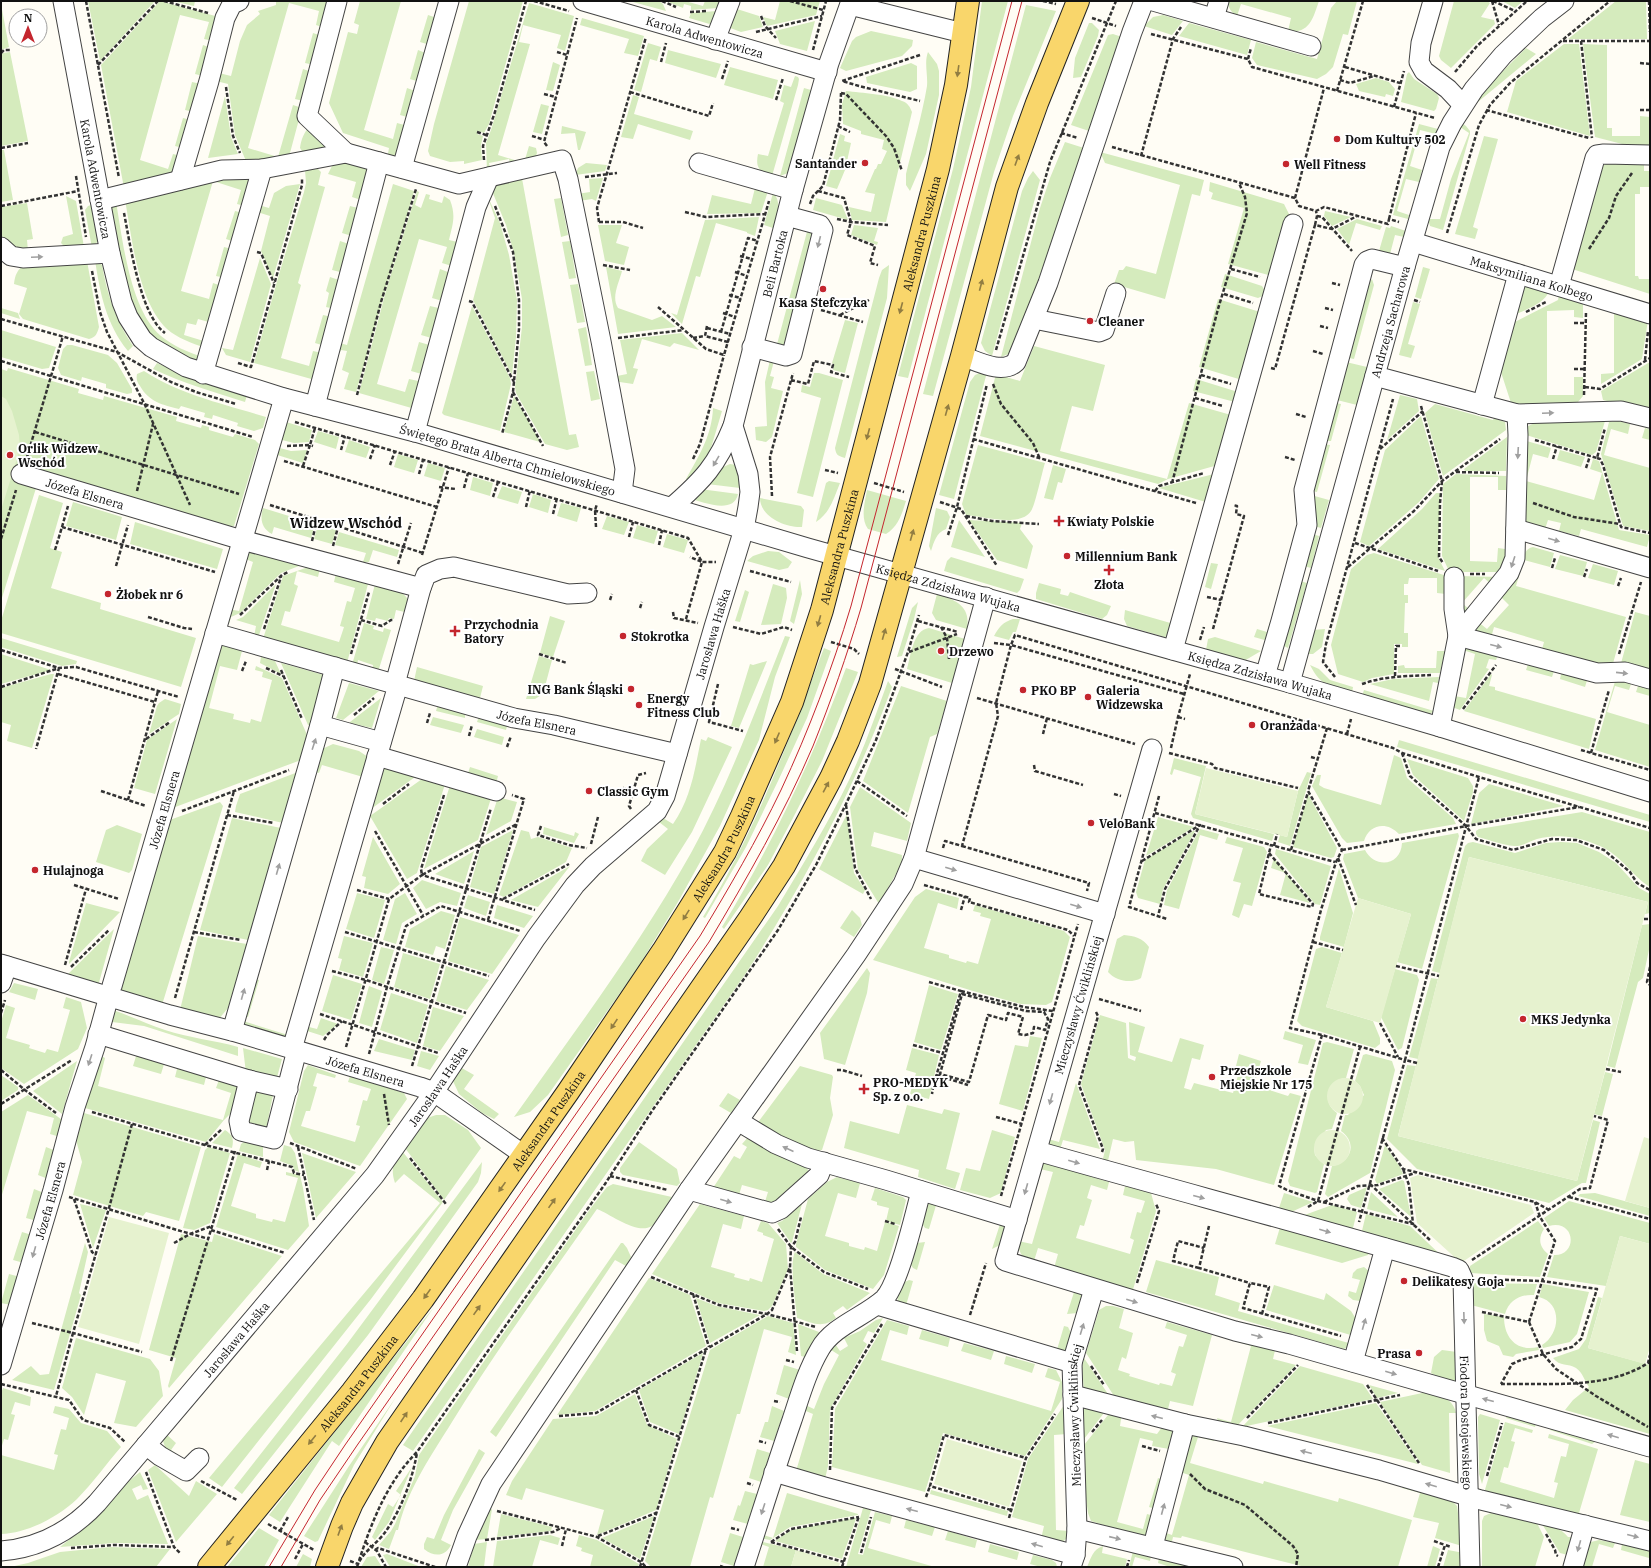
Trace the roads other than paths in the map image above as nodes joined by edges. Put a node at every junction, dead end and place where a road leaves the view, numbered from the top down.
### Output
1 (63, 1) edge
2 (337, 1) edge
3 (449, 1) edge
4 (583, 1) edge
5 (730, 1) edge
6 (968, 1) edge
7 (1144, 1) edge
8 (1153, 1) edge
9 (1433, 1) edge
10 (1564, 1) edge
11 (850, 3) edge
12 (231, 6) edge
13 (1076, 8) edge
14 (1217, 10) edge
15 (963, 33) junction
16 (715, 40) junction
17 (1311, 46) dead end
18 (827, 72) junction
19 (1463, 105) junction
20 (346, 153) junction
21 (1643, 161) edge
22 (379, 162) junction
23 (699, 163) dead end
24 (402, 168) junction
25 (255, 169) junction
26 (180, 180) junction
27 (486, 180) junction
28 (459, 184) junction
29 (793, 190) junction
30 (100, 200) junction
31 (476, 207) junction
32 (787, 216) junction
33 (1293, 224) dead end
34 (1415, 235) junction
35 (1, 248) edge
36 (110, 253) junction
37 (1405, 267) junction
38 (1518, 274) junction
39 (1555, 292) junction
40 (1116, 293) dead end
41 (1034, 319) junction
42 (1650, 320) edge
43 (151, 347) joint
44 (752, 347) junction
45 (962, 356) junction
46 (203, 374) junction
47 (1375, 376) junction
48 (284, 398) junction
49 (1482, 405) junction
50 (316, 406) junction
51 (1517, 414) junction
52 (1650, 418) edge
53 (732, 426) junction
54 (415, 432) junction
55 (21, 474) road end
56 (622, 493) junction
57 (672, 508) junction
58 (744, 529) junction
59 (1516, 529) junction
60 (242, 540) junction
61 (836, 556) junction
62 (868, 564) joint
63 (1648, 567) edge
64 (901, 573) junction
65 (1450, 573) road end
66 (417, 587) junction
67 (587, 593) dead end
68 (986, 597) junction
69 (222, 635) junction
70 (1458, 636) junction
71 (1173, 650) junction
72 (341, 668) junction
73 (1265, 676) junction
74 (1650, 679) edge
75 (1290, 683) junction
76 (396, 684) junction
77 (1440, 727) junction
78 (324, 733) junction
79 (1152, 748) road end
80 (379, 749) junction
81 (677, 754) junction
82 (496, 791) road end
83 (1650, 792) edge
84 (914, 858) junction
85 (1114, 912) junction
86 (3, 971) edge
87 (110, 991) junction
88 (232, 1031) junction
89 (96, 1040) junction
90 (301, 1051) junction
91 (249, 1080) junction
92 (288, 1089) junction
93 (434, 1092) junction
94 (738, 1121) junction
95 (1037, 1151) junction
96 (524, 1156) junction
97 (824, 1162) junction
98 (921, 1191) junction
99 (687, 1193) junction
100 (1017, 1220) junction
101 (1386, 1248) junction
102 (1094, 1289) junction
103 (878, 1306) junction
104 (1072, 1363) junction
105 (1362, 1364) junction
106 (1, 1365) edge
107 (1466, 1389) junction
108 (1073, 1395) junction
109 (1185, 1424) junction
110 (1650, 1447) edge
111 (141, 1450) junction
112 (192, 1464) road end
113 (774, 1472) junction
114 (1469, 1496) junction
115 (1585, 1525) junction
116 (1077, 1529) junction
117 (1650, 1541) edge
118 (1153, 1546) junction
119 (1, 1551) edge
120 (321, 1559) edge
121 (1073, 1561) edge
122 (1574, 1565) edge
123 (209, 1567) edge
124 (456, 1567) edge
125 (744, 1567) edge
126 (1233, 1567) edge
127 (1470, 1567) edge

1 - 30 street, Karola Adwentowicza
2 - 20 street
3 - 24 street
4 - 16 street, Karola Adwentowicza
5 - 16 street
6 - 15 main road, Aleksandra Puszkina
7 - 41 street
8 - 14 street
9 - 19 street
10 - 19 street, Andrzeja Sacharowa
11 - 15 street
11 - 18 street, Beli Bartoka
12 - 26 street
45 -> 13 main road
14 - 17 street
15 -> 61 main road, Aleksandra Puszkina
16 - 18 street, Karola Adwentowicza
18 - 29 street, Beli Bartoka
19 - 34 street, Andrzeja Sacharowa
20 - 22 street
20 - 25 street
21 - 39 street
22 - 24 street
22 - 50 street
23 - 29 street
24 - 28 street
25 - 26 street
25 - 46 street
26 - 30 street
27 - 28 street
27 - 31 street
27 - 56 street
28 - 31 street
29 - 32 street, Beli Bartoka
30 - 36 street, Karola Adwentowicza
31 - 54 street
32 - 44 street, Beli Bartoka
32 -> 44 street
33 - 71 street
34 - 37 street, Andrzeja Sacharowa
34 - 38 street, Maksymiliana Kolbego
35 -> 36 street
36 - 43 street, Karola Adwentowicza
37 - 47 street, Andrzeja Sacharowa
37 - 73 street
38 - 39 street, Maksymiliana Kolbego
38 - 49 street
39 - 42 street, Maksymiliana Kolbego
40 - 41 street
41 - 45 street
43 - 46 street, Świętego Brata Alberta Chmielowskiego
44 - 53 street, Beli Bartoka
64 -> 45 main road
46 - 48 street, Świętego Brata Alberta Chmielowskiego
47 - 49 street
47 - 75 street, Andrzeja Sacharowa
48 - 50 street, Świętego Brata Alberta Chmielowskiego
48 - 60 street, Józefa Elsnera
49 - 51 street
50 - 54 street, Świętego Brata Alberta Chmielowskiego
51 -> 52 street
51 -> 59 street
53 -> 57 street, Beli Bartoka
53 - 58 street
54 - 56 street, Świętego Brata Alberta Chmielowskiego
55 - 60 street, Józefa Elsnera
56 - 57 street, Świętego Brata Alberta Chmielowskiego
57 - 58 street, Świętego Brata Alberta Chmielowskiego
58 - 61 street, Świętego Brata Alberta Chmielowskiego
58 - 81 street, Jarosława Haška
59 -> 63 street
59 -> 70 street
60 - 66 street, Józefa Elsnera
60 - 69 street, Józefa Elsnera
61 - 62 street, Świętego Brata Alberta Chmielowskiego
61 -> 96 main road, Aleksandra Puszkina
62 - 64 street, Księdza Zdzisława Wujaka
64 - 68 street, Księdza Zdzisława Wujaka
120 -> 64 main road
65 - 70 street
66 - 67 street
66 - 76 street
68 - 71 street, Księdza Zdzisława Wujaka
68 - 84 street
69 - 72 street, Józefa Elsnera
69 - 87 street, Józefa Elsnera
70 -> 74 street
70 - 77 street
71 - 73 street, Księdza Zdzisława Wujaka
72 - 76 street, Józefa Elsnera
72 - 78 street
73 - 75 street, Księdza Zdzisława Wujaka
75 - 77 street, Księdza Zdzisława Wujaka
76 - 80 street
76 - 81 street, Józefa Elsnera
77 - 83 street, Księdza Zdzisława Wujaka
78 - 80 street
88 -> 78 street
79 - 85 street, Mieczysławy Ćwiklińskiej
80 - 82 street
80 - 90 street
81 - 93 street, Jarosława Haška
84 -> 85 street
84 - 94 street
85 -> 95 street, Mieczysławy Ćwiklińskiej
86 - 87 street
87 - 88 street, Józefa Elsnera
87 - 89 street, Józefa Elsnera
88 - 90 street, Józefa Elsnera
89 - 91 street
89 -> 106 street, Józefa Elsnera
90 - 92 street
90 - 93 street, Józefa Elsnera
91 - 92 street
91 - 92 street
93 - 96 street, Józefa Elsnera
93 - 111 street, Jarosława Haška
97 -> 94 street
94 - 99 street
95 -> 100 street, Mieczysławy Ćwiklińskiej
95 -> 101 street
96 -> 123 main road, Aleksandra Puszkina
97 - 98 street
99 -> 97 street
98 - 100 street
98 - 103 street
99 - 124 street
100 - 102 street, Mieczysławy Ćwiklińskiej
105 -> 101 street
101 -> 107 street, Fiodora Dostojewskiego
104 -> 102 street, Mieczysławy Ćwiklińskiej
102 -> 105 street
103 - 104 street
103 - 113 street
104 - 108 street, Mieczysławy Ćwiklińskiej
105 -> 107 street
110 -> 107 street
107 - 114 street, Fiodora Dostojewskiego
109 -> 108 street
108 - 116 street, Mieczysławy Ćwiklińskiej
114 -> 109 street
118 -> 109 street
111 - 112 street
111 - 119 street, Jarosława Haška
121 -> 113 street
113 -> 125 street
114 -> 115 street
114 - 127 street, Fiodora Dostojewskiego
115 -> 117 street
115 -> 122 street
116 -> 118 street
116 - 121 street, Mieczysławy Ćwiklińskiej
118 - 126 street

